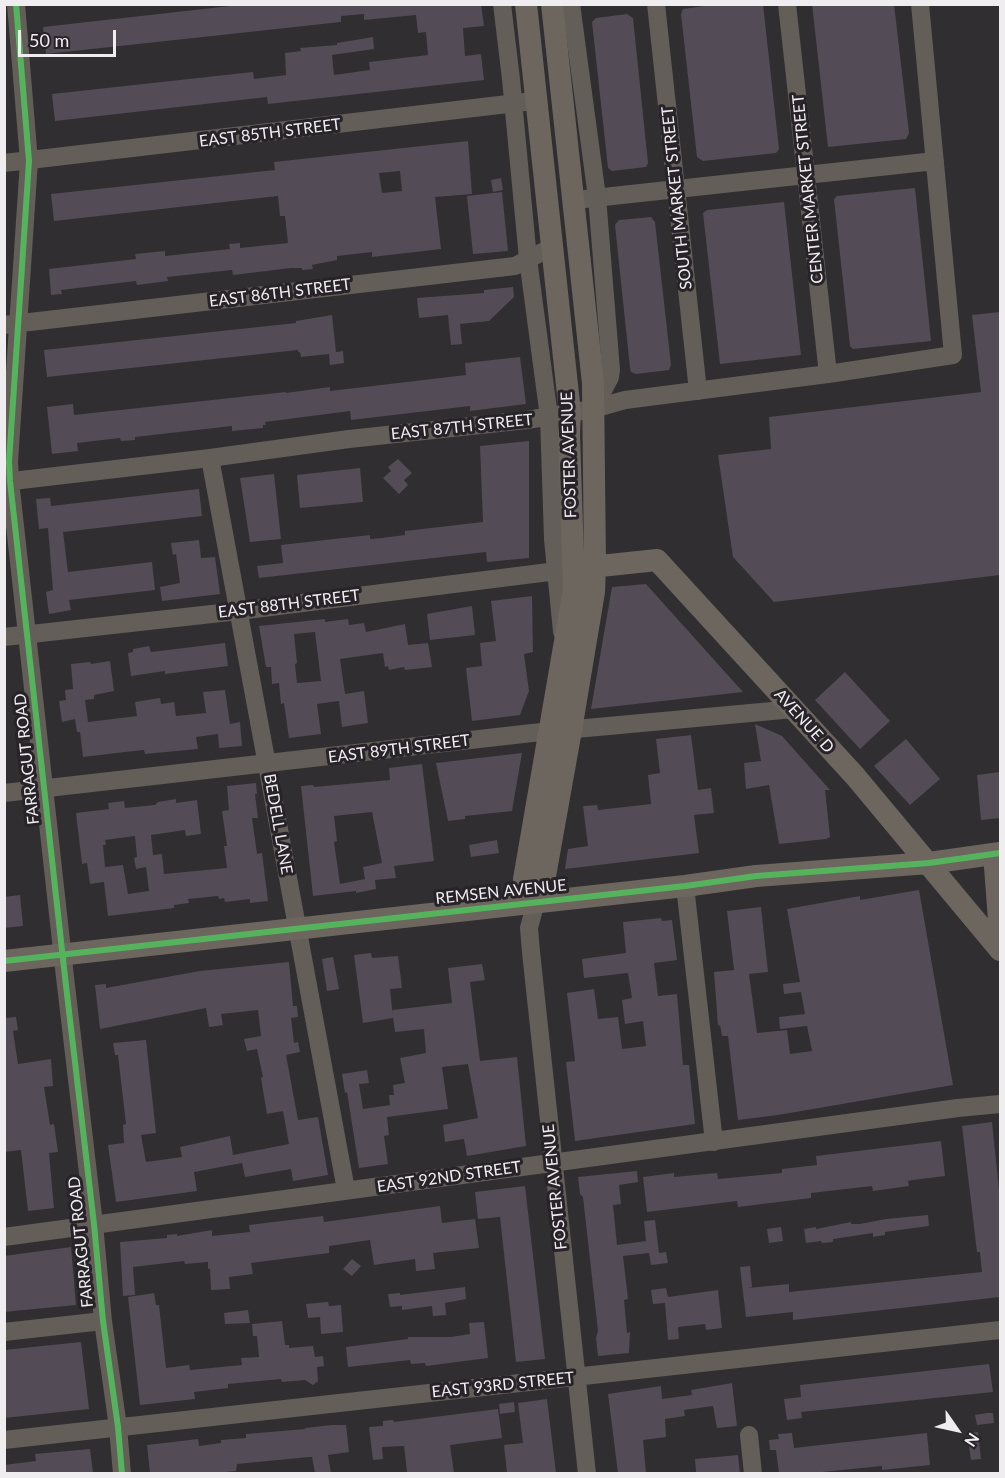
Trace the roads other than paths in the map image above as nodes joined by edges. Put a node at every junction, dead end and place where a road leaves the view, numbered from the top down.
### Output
1 (16, 4) edge
2 (502, 4) edge
3 (525, 4) edge
4 (552, 4) edge
5 (571, 4) edge
6 (656, 4) edge
7 (787, 4) edge
8 (920, 4) edge
9 (536, 101) junction
10 (513, 104) junction
11 (29, 161) junction
12 (935, 161) junction
13 (4, 163) edge
14 (806, 176) junction
15 (676, 190) junction
16 (597, 197) junction
17 (573, 200) junction
18 (552, 248) junction
19 (528, 259) junction
20 (11, 324) edge
21 (828, 374) junction
22 (698, 391) junction
23 (593, 409) junction
24 (560, 415) junction
25 (210, 458) junction
26 (7, 462) edge
27 (7, 482) edge
28 (574, 569) junction
29 (239, 611) junction
30 (27, 634) junction
31 (4, 637) edge
32 (794, 709) junction
33 (571, 730) junction
34 (549, 731) junction
35 (267, 764) junction
36 (44, 788) junction
37 (4, 793) edge
38 (997, 854) edge
39 (928, 862) junction
40 (685, 886) junction
41 (536, 901) junction
42 (298, 928) junction
43 (1000, 933) edge
44 (1000, 950) edge
45 (62, 954) junction
46 (4, 961) edge
47 (1000, 1104) edge
48 (714, 1142) junction
49 (552, 1163) junction
50 (346, 1190) junction
51 (94, 1224) junction
52 (4, 1237) edge
53 (103, 1321) junction
54 (1000, 1330) edge
55 (4, 1332) edge
56 (576, 1377) junction
57 (118, 1427) junction
58 (749, 1435) dead end
59 (4, 1440) edge
60 (122, 1473) edge
61 (587, 1473) edge
62 (753, 1473) edge

1 - 11 street, FARRAGUT ROAD
2 - 10 street
3 - 9 main road, FOSTER AVENUE
4 - 17 main road, FOSTER AVENUE
5 - 16 street
6 - 15 street, SOUTH MARKET STREET
7 - 14 street, CENTER MARKET STREET
8 - 12 street
9 - 10 street, EAST 85TH STREET
9 - 18 main road, FOSTER AVENUE
10 - 11 street, EAST 85TH STREET
10 - 19 street
11 - 13 street, EAST 85TH STREET
11 - 20 street, FARRAGUT ROAD
12 - 14 street
12 - 21 street, EAST 87TH STREET
14 - 15 street
14 - 21 street, CENTER MARKET STREET
15 - 16 street
15 - 22 street, SOUTH MARKET STREET
16 - 17 street
16 - 23 street
17 - 23 main road, FOSTER AVENUE
18 - 19 street, EAST 86TH STREET
18 - 24 main road, FOSTER AVENUE
19 - 20 street, EAST 86TH STREET
19 - 24 street
20 - 26 street, FARRAGUT ROAD
21 - 22 street, EAST 87TH STREET
22 - 23 street, EAST 87TH STREET
23 - 24 street, EAST 87TH STREET
23 - 28 main road, FOSTER AVENUE
24 - 25 street, EAST 87TH STREET
24 - 28 main road, FOSTER AVENUE
25 - 27 street, EAST 87TH STREET
25 - 29 street, BEDELL LANE
26 - 27 street, FARRAGUT ROAD
27 - 30 street, FARRAGUT ROAD
28 - 29 street, EAST 88TH STREET
28 - 32 main road, AVENUE D
28 - 33 main road, FOSTER AVENUE
28 - 34 main road, FOSTER AVENUE
29 - 30 street, EAST 88TH STREET
29 - 35 street, BEDELL LANE
30 - 31 street, EAST 88TH STREET
30 - 36 street, FARRAGUT ROAD
32 - 33 street, EAST 89TH STREET
32 - 39 main road, AVENUE D
33 - 34 street, EAST 89TH STREET
33 - 41 main road, FOSTER AVENUE
34 - 35 street, EAST 89TH STREET
34 - 41 main road, FOSTER AVENUE
35 - 36 street, EAST 89TH STREET
35 - 42 street, BEDELL LANE
36 - 37 street, EAST 89TH STREET
36 - 45 street, FARRAGUT ROAD
38 - 39 main road, REMSEN AVENUE
38 - 43 main road
39 - 40 main road, REMSEN AVENUE
39 - 44 main road, AVENUE D
40 - 41 main road, REMSEN AVENUE
40 - 48 street
41 - 42 main road, REMSEN AVENUE
41 - 49 street, FOSTER AVENUE
42 - 45 main road, REMSEN AVENUE
42 - 50 street, BEDELL LANE
45 - 46 main road, REMSEN AVENUE
45 - 51 street, FARRAGUT ROAD
47 - 48 street, EAST 92ND STREET
48 - 49 street, EAST 92ND STREET
49 - 50 street, EAST 92ND STREET
49 - 56 street, FOSTER AVENUE
50 - 51 street, EAST 92ND STREET
51 - 52 street, EAST 92ND STREET
51 - 53 street, FARRAGUT ROAD
53 - 55 street
53 - 57 street, FARRAGUT ROAD
54 - 56 street, EAST 93RD STREET
56 - 57 street, EAST 93RD STREET
56 - 61 street, FOSTER AVENUE
57 - 59 street, EAST 93RD STREET
57 - 60 street, FARRAGUT ROAD
58 - 62 street

